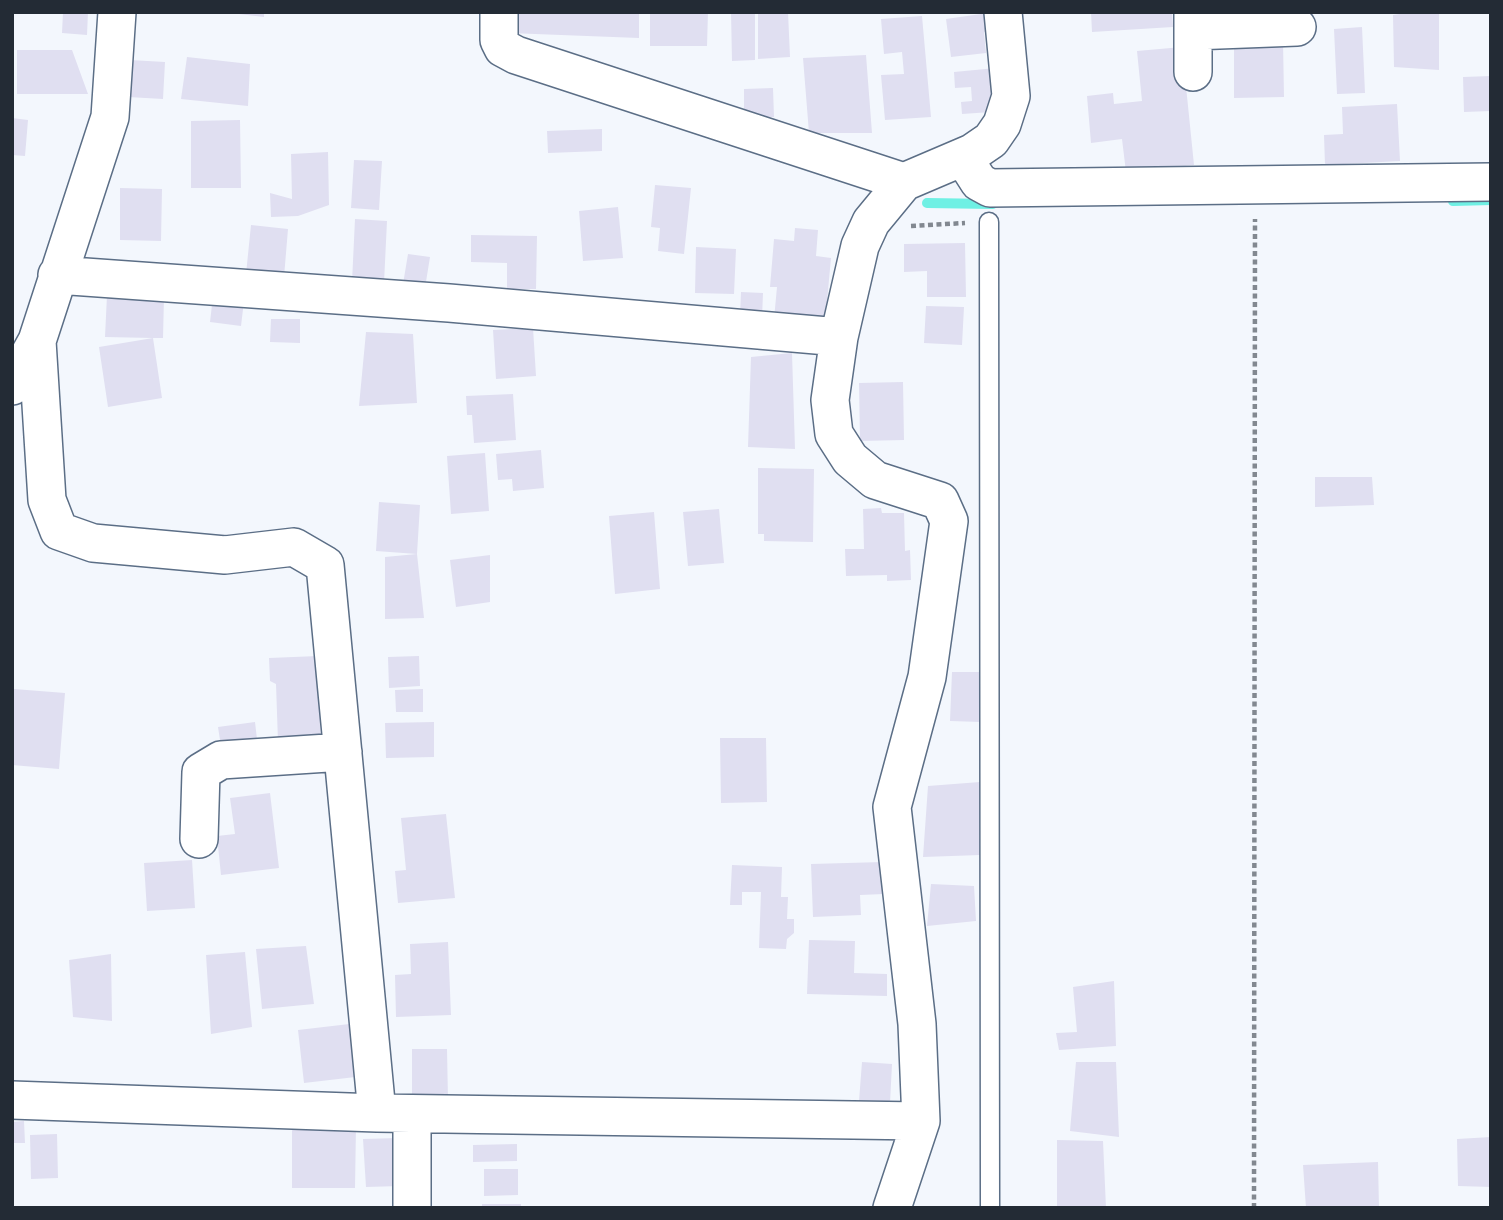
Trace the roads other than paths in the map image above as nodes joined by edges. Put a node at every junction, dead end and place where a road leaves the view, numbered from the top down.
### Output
1 (117, 12) edge
2 (499, 12) edge
3 (1003, 12) edge
4 (1193, 22) edge
5 (1297, 27) dead end
6 (1193, 72) dead end
7 (963, 157) junction
8 (904, 182) junction
9 (1491, 182) edge
10 (989, 222) dead end
11 (57, 275) junction
12 (839, 337) junction
13 (37, 341) junction
14 (12, 386) edge
15 (343, 752) junction
16 (199, 839) dead end
17 (12, 1100) edge
18 (395, 1114) junction
19 (921, 1121) junction
20 (412, 1208) edge
21 (892, 1208) edge
22 (990, 1208) edge

1 - 11 street
2 - 8 street
3 - 7 street
4 - 5 street
4 - 6 street
7 - 8 street
7 - 9 street
8 - 12 street
10 - 22 lane
11 - 12 street
11 - 13 street
12 - 19 street
13 - 14 street
13 - 15 street
15 - 16 street
15 - 18 street
17 - 18 street
18 - 19 street
18 - 20 street
19 - 21 street

